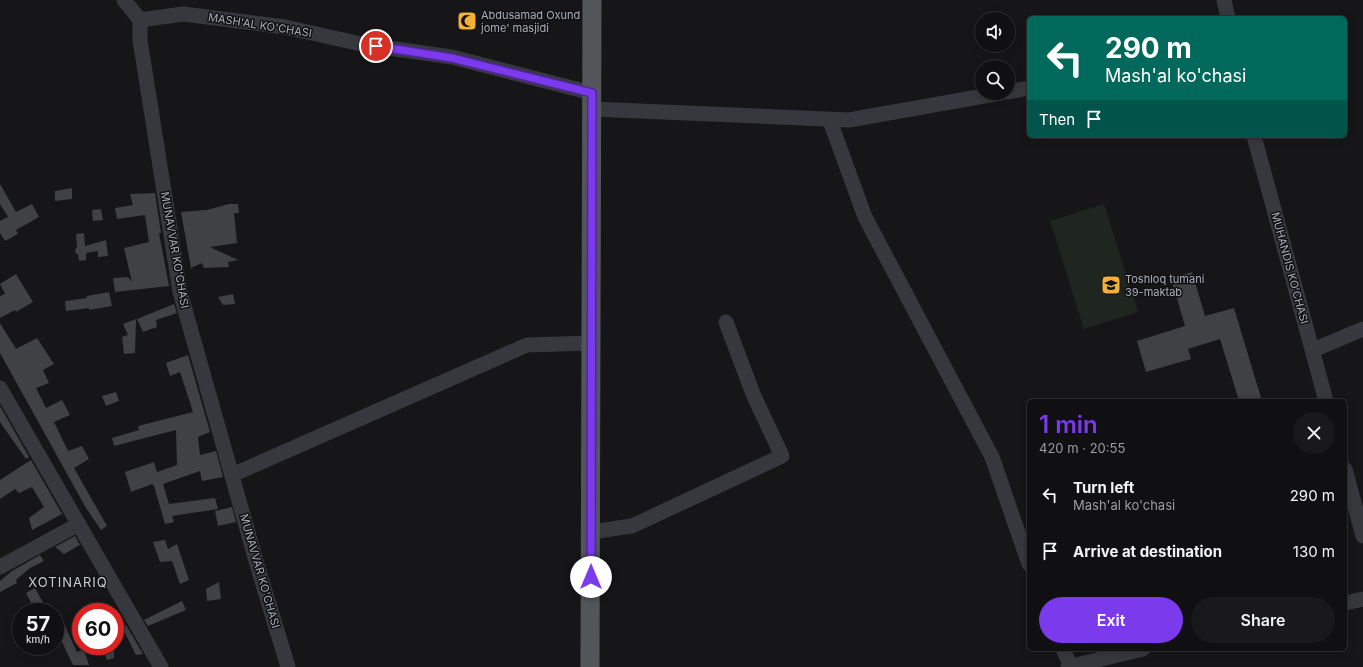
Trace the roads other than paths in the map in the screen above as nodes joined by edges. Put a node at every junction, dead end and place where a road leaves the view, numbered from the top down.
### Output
1 (124, 0) edge
2 (592, 0) edge
3 (1224, 0) edge
4 (1228, 16) edge
5 (140, 20) junction
6 (1027, 88) edge
7 (1015, 91) edge
8 (975, 98) edge
9 (592, 101) junction
10 (830, 121) junction
11 (1255, 138) edge
12 (726, 322) dead end
13 (1363, 329) edge
14 (592, 343) junction
15 (1313, 350) junction
16 (0, 390) edge
17 (1325, 399) edge
18 (232, 475) junction
19 (1347, 476) edge
20 (79, 524) junction
21 (591, 532) junction
22 (1363, 536) edge
23 (1027, 558) edge
24 (0, 567) edge
25 (1363, 599) edge
26 (1347, 603) edge
27 (1064, 651) edge
28 (1135, 651) edge
29 (161, 667) edge
30 (288, 667) edge
31 (590, 667) edge
32 (1070, 667) edge

1 - 5 street
2 - 9 main road
3 - 4 street
5 - 9 street, MASH'AL KO'CHASI
5 - 18 street, MUNAVVAR KO'CHASI
6 - 7 street
8 - 10 street, MASH'AL KO'CHASI
9 - 10 street, MASH'AL KO'CHASI
9 - 14 main road
10 - 23 street
11 - 15 street, MUHANDIS KO‘CHASI
12 - 21 street
13 - 15 street
14 - 18 street
14 - 21 main road
15 - 17 street, MUHANDIS KO‘CHASI
16 - 20 street
18 - 30 street, MUNAVVAR KO'CHASI
19 - 22 street
20 - 24 street
20 - 29 street
21 - 31 main road
25 - 26 street
27 - 32 street
28 - 32 street

